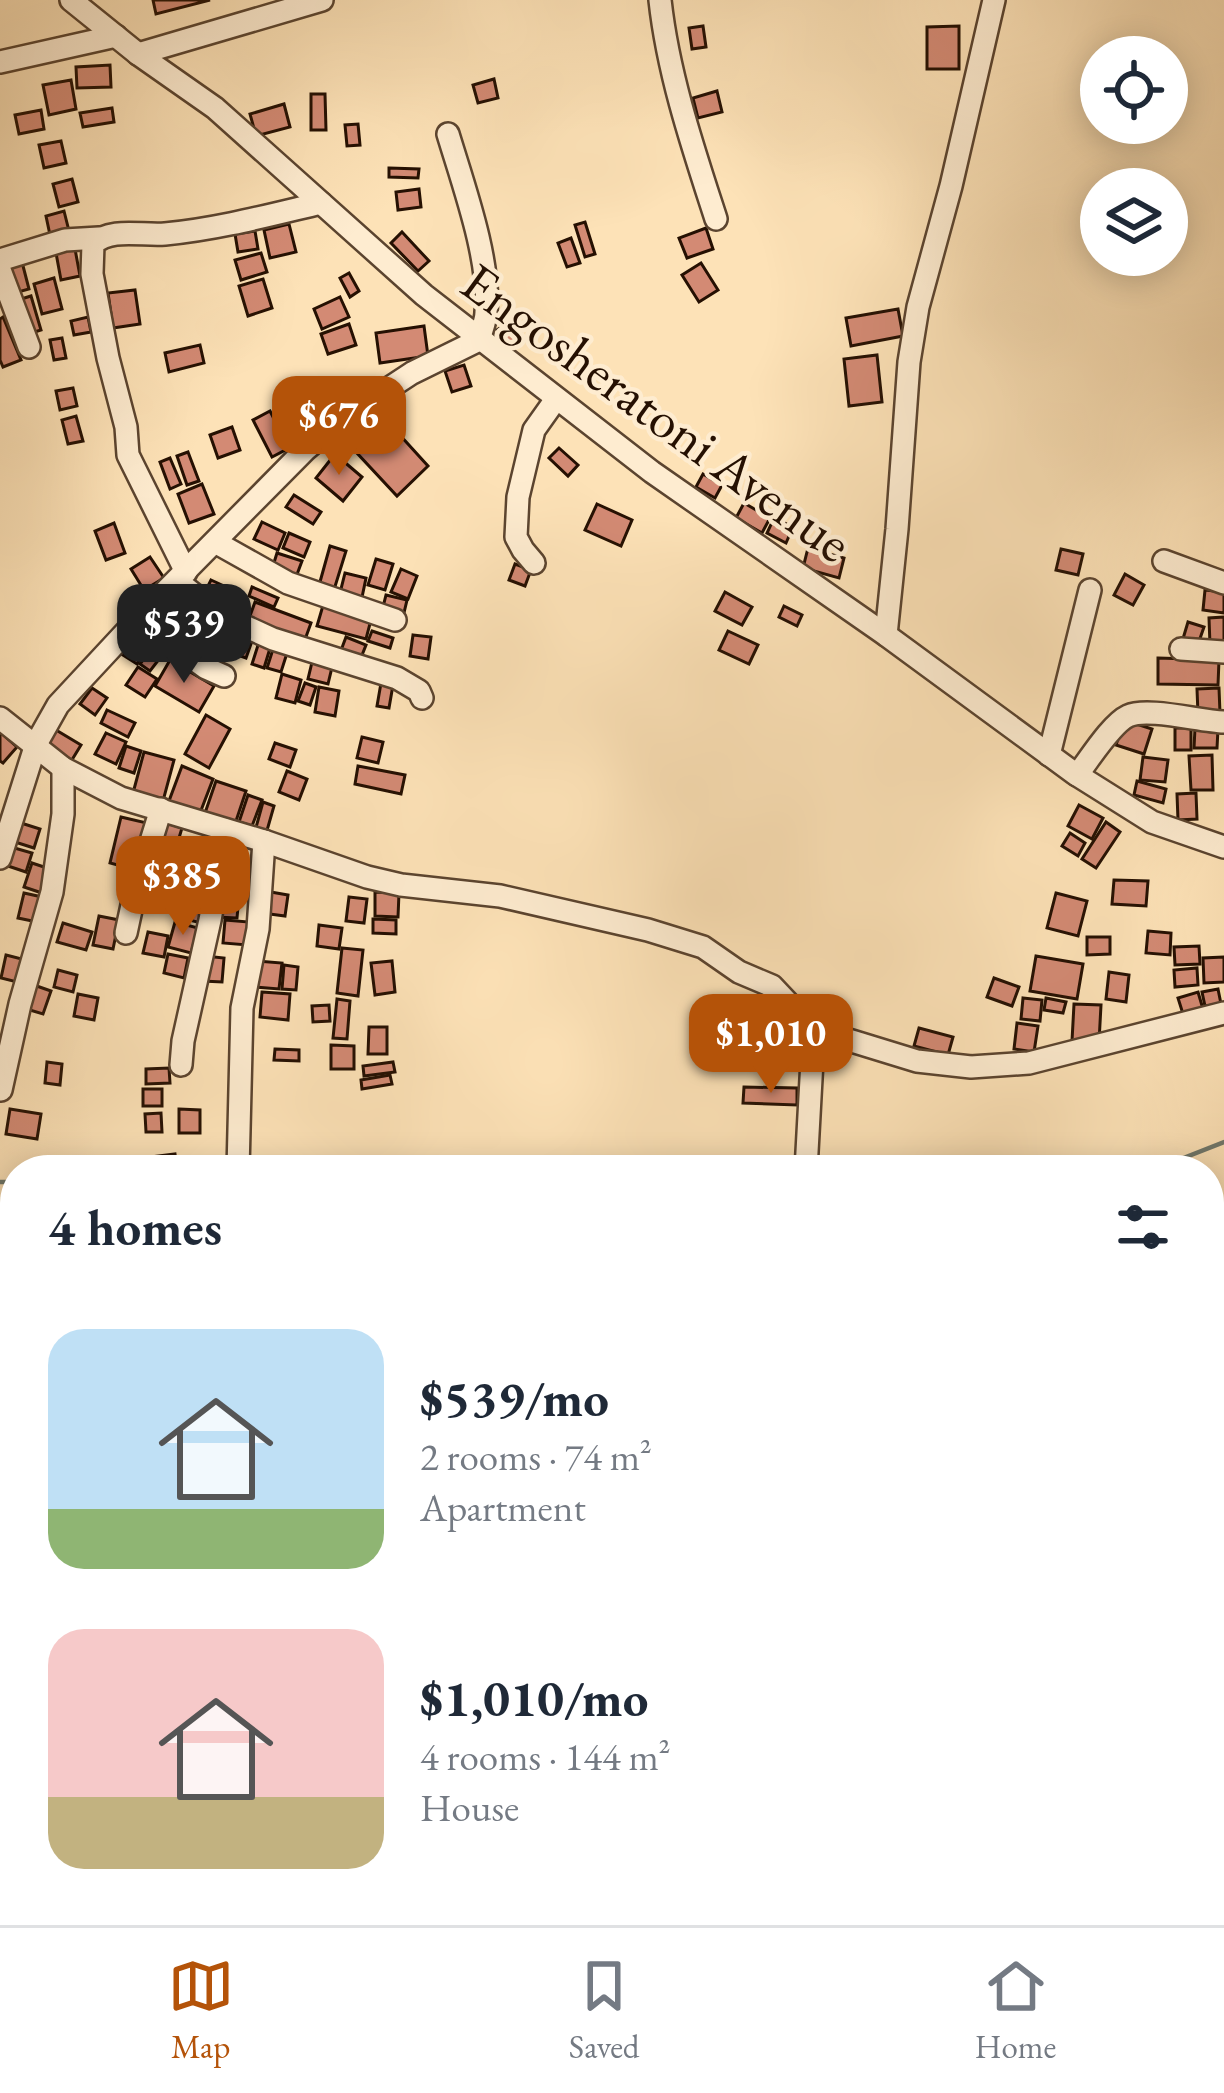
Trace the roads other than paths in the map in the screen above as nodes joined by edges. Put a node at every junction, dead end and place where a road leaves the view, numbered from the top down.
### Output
1 (71, 0) edge
2 (322, 0) edge
3 (660, 0) edge
4 (994, 0) edge
5 (116, 36) junction
6 (138, 54) junction
7 (0, 62) edge
8 (448, 134) dead end
9 (322, 203) junction
10 (716, 219) dead end
11 (98, 238) junction
12 (0, 260) edge
13 (0, 271) edge
14 (479, 340) junction
15 (29, 347) dead end
16 (556, 399) junction
17 (214, 542) junction
18 (1165, 561) dead end
19 (534, 563) dead end
20 (182, 576) junction
21 (1224, 583) edge
22 (1090, 590) dead end
23 (138, 619) junction
24 (394, 620) dead end
25 (886, 634) junction
26 (1181, 649) dead end
27 (1224, 652) edge
28 (224, 676) dead end
29 (422, 698) dead end
30 (0, 718) edge
31 (1224, 722) edge
32 (36, 745) junction
33 (1049, 755) junction
34 (63, 768) junction
35 (1077, 776) junction
36 (161, 809) junction
37 (226, 830) junction
38 (264, 841) junction
39 (1224, 847) edge
40 (0, 858) edge
41 (126, 932) dead end
42 (1224, 1013) edge
43 (814, 1024) junction
44 (181, 1065) dead end
45 (2, 1090) edge
46 (240, 1155) edge
47 (807, 1155) edge

1 - 5 street, Engosheratoni Avenue
2 - 6 street
3 - 10 street
4 - 25 street
5 - 6 street, Engosheratoni Avenue
5 - 7 street
6 - 9 street, Engosheratoni Avenue
8 - 14 street
9 - 11 street
9 - 14 street, Engosheratoni Avenue
11 - 12 street
11 - 20 street
13 - 15 street
14 - 16 street, Engosheratoni Avenue
14 - 17 street
16 - 19 street
16 - 25 street, Engosheratoni Avenue
17 - 20 street
17 - 24 street
18 - 21 street
20 - 23 street
20 - 29 street
22 - 33 street
23 - 28 street
23 - 32 street
25 - 33 street, Engosheratoni Avenue
26 - 27 street
30 - 32 street
31 - 35 street
32 - 34 street
32 - 40 street
33 - 35 street, Engosheratoni Avenue
34 - 36 street
34 - 45 street
35 - 39 street, Engosheratoni Avenue
36 - 37 street
36 - 41 street
37 - 38 street
37 - 44 street
38 - 43 street
38 - 46 street
42 - 43 street
43 - 47 street

